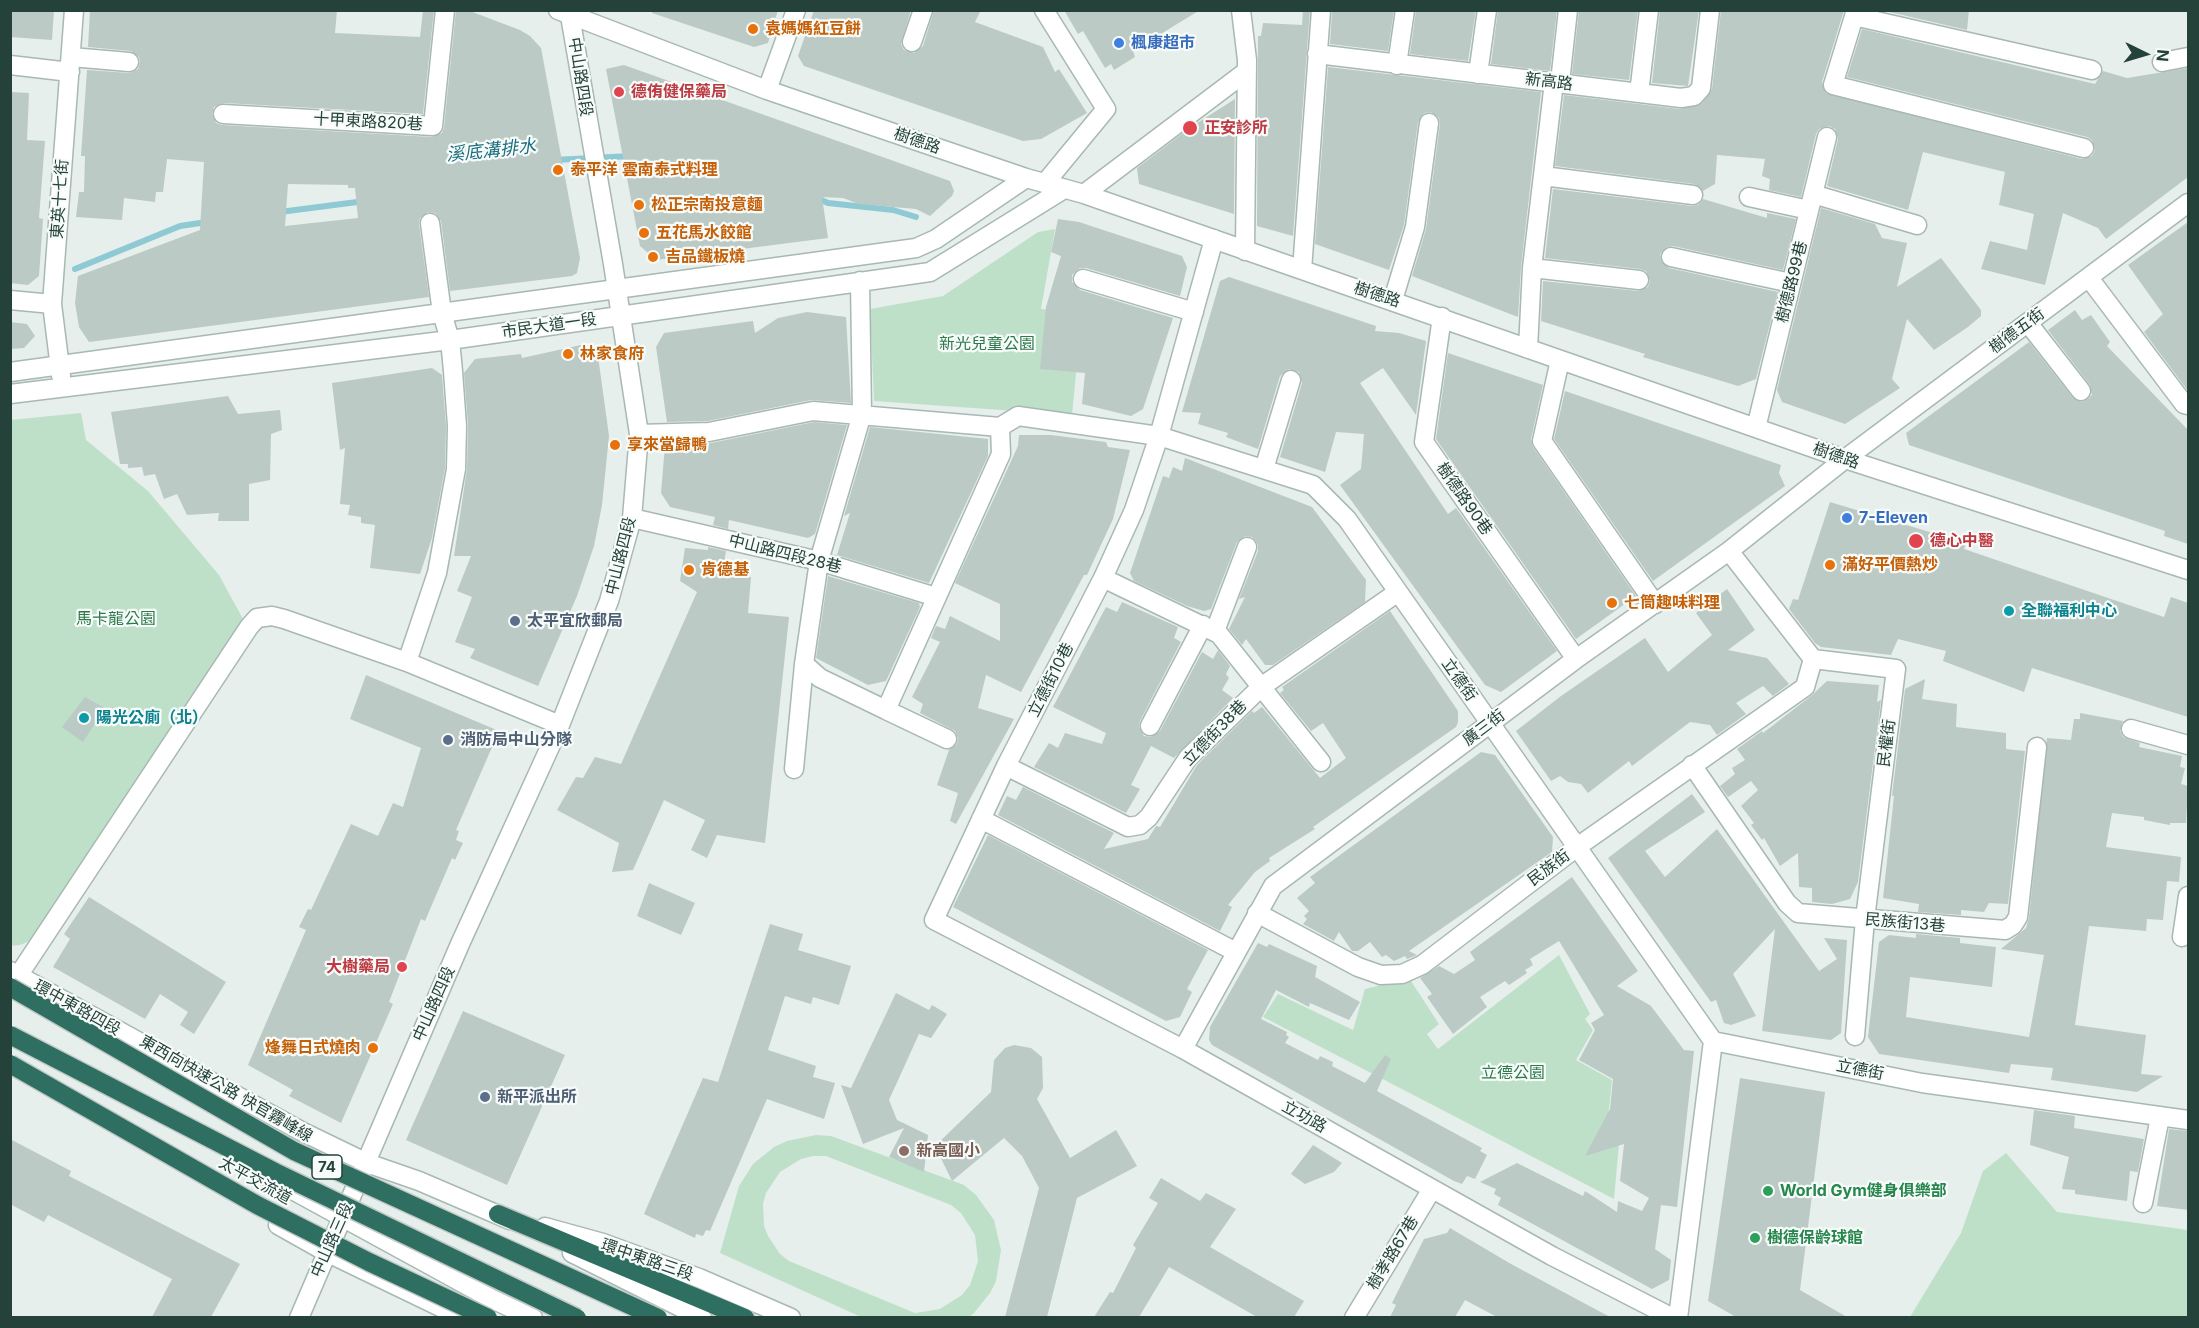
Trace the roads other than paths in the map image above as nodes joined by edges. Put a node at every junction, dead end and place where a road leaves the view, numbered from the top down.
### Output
1 (74, 10) edge
2 (445, 10) edge
3 (796, 10) edge
4 (923, 10) edge
5 (1044, 10) edge
6 (1240, 10) edge
7 (1321, 10) edge
8 (1405, 10) edge
9 (1487, 10) edge
10 (1568, 10) edge
11 (1649, 10) edge
12 (1710, 10) edge
13 (565, 11) edge
14 (1855, 13) edge
15 (912, 42) dead end
16 (1317, 54) junction
17 (2188, 57) edge
18 (129, 62) dead end
19 (2162, 63) dead end
20 (70, 64) junction
21 (10, 65) edge
22 (1397, 65) junction
23 (2091, 70) dead end
24 (1247, 71) junction
25 (1478, 74) junction
26 (1557, 82) junction
27 (767, 90) junction
28 (1640, 93) junction
29 (223, 114) dead end
30 (1429, 123) dead end
31 (1827, 137) dead end
32 (2084, 148) dead end
33 (1543, 176) junction
34 (1026, 178) junction
35 (1044, 183) junction
36 (1064, 189) junction
37 (1083, 194) junction
38 (1693, 195) dead end
39 (1749, 198) dead end
40 (1811, 202) junction
41 (2188, 203) edge
42 (430, 224) dead end
43 (1917, 225) dead end
44 (1214, 239) junction
45 (1245, 251) junction
46 (1671, 257) dead end
47 (1532, 268) junction
48 (1302, 270) junction
49 (2089, 278) junction
50 (1083, 279) dead end
51 (1639, 280) dead end
52 (860, 281) junction
53 (1791, 283) junction
54 (617, 288) junction
55 (10, 300) edge
56 (1393, 300) junction
57 (52, 304) junction
58 (1194, 312) junction
59 (441, 313) junction
60 (621, 316) junction
61 (1442, 317) junction
62 (2028, 323) junction
63 (450, 340) junction
64 (1528, 349) junction
65 (1560, 360) junction
66 (61, 366) junction
67 (10, 372) edge
68 (1291, 380) dead end
69 (62, 388) junction
70 (2081, 391) dead end
71 (10, 394) edge
72 (2188, 405) edge
73 (862, 414) junction
74 (1000, 428) junction
75 (1756, 428) junction
76 (639, 434) junction
77 (1159, 436) junction
78 (1845, 459) junction
79 (1264, 469) junction
80 (632, 518) junction
81 (1247, 547) dead end
82 (1729, 551) junction
83 (819, 561) junction
84 (2188, 570) edge
85 (1103, 578) junction
86 (1398, 591) junction
87 (936, 597) junction
88 (1655, 604) junction
89 (1209, 628) junction
90 (1576, 659) junction
91 (1813, 659) junction
92 (407, 662) junction
93 (804, 664) junction
94 (1261, 687) junction
95 (886, 710) junction
96 (1490, 723) junction
97 (560, 725) junction
98 (1150, 726) dead end
99 (2131, 729) dead end
100 (947, 739) dead end
101 (2188, 745) edge
102 (2037, 747) dead end
103 (1321, 762) dead end
104 (1692, 765) junction
105 (1006, 766) junction
106 (794, 769) dead end
107 (981, 819) junction
108 (1577, 847) junction
109 (2188, 897) edge
110 (1257, 913) junction
111 (934, 920) joint
112 (1865, 920) junction
113 (2182, 937) dead end
114 (1236, 952) junction
115 (13, 978) edge
116 (10, 1033) edge
117 (1855, 1036) dead end
118 (1713, 1041) junction
119 (1183, 1049) junction
120 (10, 1064) edge
121 (10, 1073) edge
122 (2160, 1117) junction
123 (2188, 1120) edge
124 (367, 1162) junction
125 (358, 1181) junction
126 (1432, 1189) junction
127 (2143, 1203) dead end
128 (498, 1214) junction
129 (340, 1218) junction
130 (326, 1252) junction
131 (299, 1317) edge
132 (463, 1317) edge
133 (488, 1317) edge
134 (533, 1317) edge
135 (578, 1317) edge
136 (658, 1317) edge
137 (702, 1317) edge
138 (745, 1317) edge
139 (791, 1317) edge
140 (1354, 1317) edge
141 (1673, 1317) edge
142 (1678, 1317) edge

1 - 20 street, 東英十七街
2 - 29 street, 十甲東路820巷
3 - 27 street
4 - 15 street
5 - 35 street
6 - 24 street
7 - 16 street
8 - 22 street
9 - 25 street
10 - 26 street
11 - 28 street
12 - 28 street, 新高路
13 - 27 street, 樹德路
13 - 54 street, 中山路四段
14 - 23 street
14 - 32 street
16 - 22 street, 新高路
16 - 48 street
17 - 19 street
18 - 20 street
20 - 21 street
20 - 57 street, 東英十七街
22 - 25 street, 新高路
24 - 37 street
24 - 45 street
25 - 26 street, 新高路
26 - 28 street, 新高路
26 - 33 street
27 - 34 street, 樹德路
30 - 56 street
31 - 40 street, 樹德路99巷
33 - 38 street
33 - 47 street
34 - 35 street, 樹德路
34 - 54 street, 市民大道一段
35 - 36 street, 樹德路
36 - 37 street, 樹德路
36 - 52 street, 市民大道一段
37 - 44 street, 樹德路
39 - 40 street
40 - 43 street
40 - 53 street, 樹德路99巷
41 - 49 street, 樹德五街
42 - 59 street
44 - 45 street, 樹德路
44 - 58 street, 立德街10巷
45 - 48 street, 樹德路
46 - 53 street
47 - 51 street
47 - 64 street
48 - 56 street, 樹德路
49 - 62 street, 樹德五街
49 - 72 street
50 - 58 street
52 - 60 street, 市民大道一段
52 - 73 street
53 - 75 street, 樹德路99巷
54 - 59 street, 市民大道一段
54 - 60 street, 中山路四段
55 - 57 street
56 - 61 street, 樹德路
57 - 66 street, 東英十七街
58 - 77 street, 立德街10巷
59 - 63 street
59 - 66 street, 市民大道一段
60 - 63 street, 市民大道一段
60 - 76 street, 中山路四段
61 - 64 street, 樹德路
61 - 90 street, 樹德路90巷
62 - 70 street
62 - 78 street, 樹德五街
63 - 69 street, 市民大道一段
63 - 92 street
64 - 65 street, 樹德路
65 - 75 street, 樹德路
65 - 88 street
66 - 67 street, 市民大道一段
66 - 69 street, 東英十七街
68 - 79 street
69 - 71 street, 市民大道一段
73 - 74 street
73 - 76 street
73 - 83 street
74 - 77 street, 立德街
74 - 87 street
75 - 78 street, 樹德路
76 - 80 street, 中山路四段
77 - 79 street, 立德街
77 - 85 street, 立德街10巷
78 - 82 street, 廣三街
78 - 84 street, 樹德路
79 - 86 street, 立德街
80 - 83 street, 中山路四段28巷
80 - 97 street, 中山路四段
81 - 89 street
82 - 88 street, 廣三街
82 - 91 street
83 - 87 street, 中山路四段28巷
83 - 93 street
85 - 89 street
85 - 105 street, 立德街10巷
86 - 94 street, 立德街38巷
86 - 96 street, 立德街
87 - 95 street
88 - 90 street, 廣三街
89 - 94 street
89 - 98 street
90 - 96 street, 廣三街
91 - 104 street, 民族街
91 - 112 street, 民權街
92 - 97 street
92 - 115 street
93 - 95 street
93 - 106 street
94 - 103 street
94 - 105 street, 立德街38巷
95 - 100 street
96 - 108 street, 立德街
96 - 110 street, 廣三街
97 - 124 street, 中山路四段
99 - 101 street
102 - 112 street, 民族街13巷
104 - 108 street, 民族街
104 - 112 street, 民族街13巷
105 - 107 street, 立德街10巷
107 - 111 street, 立德街10巷
107 - 114 street
108 - 110 street, 民族街
108 - 118 street, 立德街
109 - 113 street
110 - 114 street, 廣三街
111 - 119 street, 立功路
112 - 117 street, 民權街
114 - 119 street, 廣三街
115 - 124 street, 環中東路四段
115 - 125 highway, 東西向快速公路 快官霧峰線 / 74, bridge
116 - 129 street
116 - 135 highway, 74, bridge
118 - 122 street, 立德街
118 - 142 street
119 - 126 street, 立功路
120 - 133 highway, 太平交流道, bridge
121 - 130 street
122 - 123 street, 立德街
122 - 127 street
124 - 125 street, 中山路三段
124 - 128 street, 環中東路三段
125 - 129 street, 中山路三段
125 - 136 highway, 東西向快速公路 快官霧峰線 / 74, bridge
126 - 140 street, 樹孝路67巷
126 - 141 street, 立功路
128 - 137 street, 環中東路三段
128 - 138 highway
128 - 139 street, 環中東路三段
129 - 130 street, 中山路三段
129 - 134 street
130 - 131 street, 中山路三段
130 - 132 street

